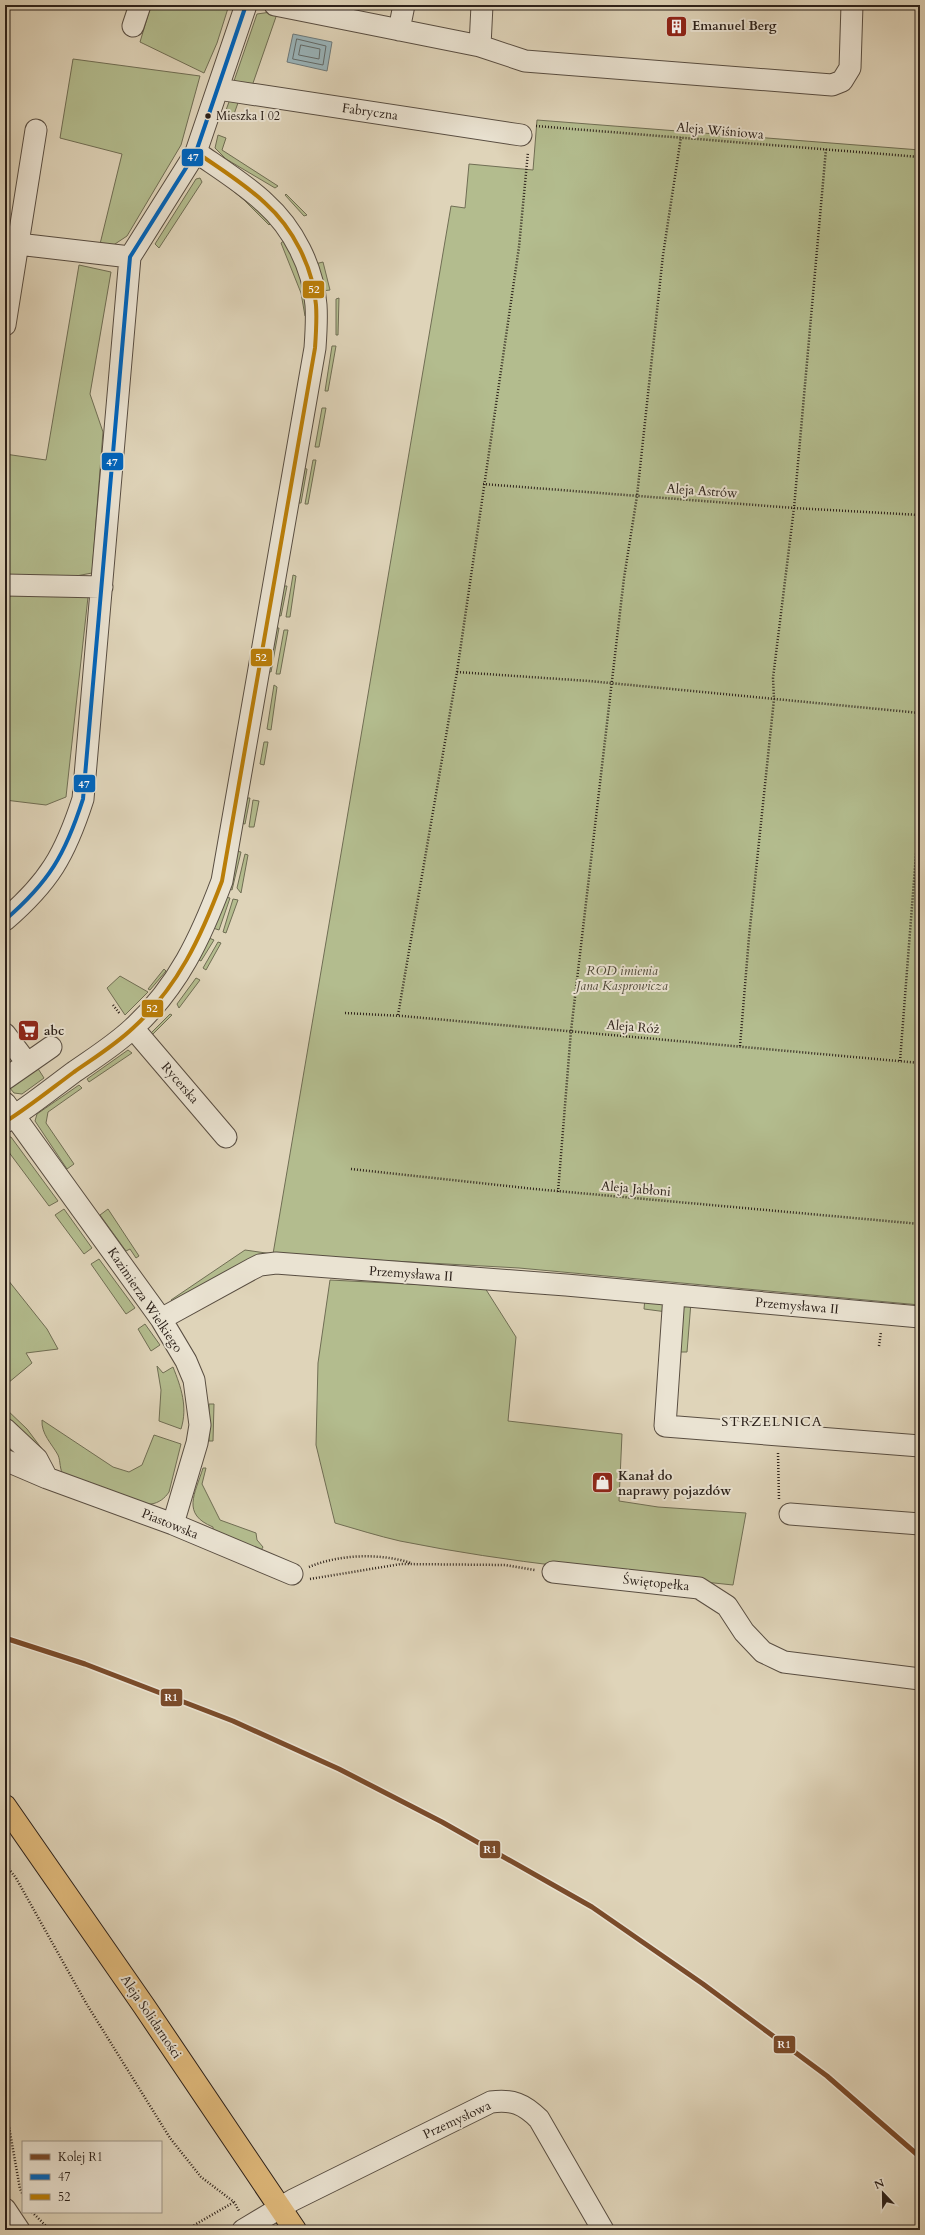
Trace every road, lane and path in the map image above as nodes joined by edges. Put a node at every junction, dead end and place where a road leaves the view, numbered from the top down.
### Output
1 (140, 5) edge
2 (246, 5) edge
3 (275, 5) edge
4 (404, 5) edge
5 (482, 5) edge
6 (852, 5) edge
7 (133, 26) dead end
8 (399, 30) junction
9 (480, 46) junction
10 (218, 89) junction
11 (36, 130) dead end
12 (521, 134) junction
13 (681, 138) junction
14 (826, 149) junction
15 (196, 152) junction
16 (920, 157) edge
17 (18, 244) junction
18 (130, 257) junction
19 (5, 325) edge
20 (483, 484) junction
21 (637, 496) junction
22 (794, 508) junction
23 (920, 515) edge
24 (5, 585) edge
25 (102, 587) junction
26 (457, 672) junction
27 (612, 684) junction
28 (774, 699) junction
29 (920, 713) edge
30 (920, 803) edge
31 (5, 920) edge
32 (345, 1013) dead end
33 (398, 1015) junction
34 (133, 1028) junction
35 (571, 1031) junction
36 (5, 1034) edge
37 (740, 1046) junction
38 (51, 1047) dead end
39 (900, 1061) junction
40 (920, 1063) edge
41 (27, 1064) junction
42 (5, 1080) edge
43 (8, 1114) edge
44 (226, 1137) dead end
45 (351, 1169) dead end
46 (558, 1192) junction
47 (920, 1224) edge
48 (674, 1295) junction
49 (920, 1317) edge
50 (162, 1319) junction
51 (5, 1429) edge
52 (778, 1434) junction
53 (920, 1443) edge
54 (5, 1460) edge
55 (47, 1478) junction
56 (790, 1514) joint
57 (173, 1524) junction
58 (920, 1524) edge
59 (414, 1564) junction
60 (553, 1572) joint
61 (292, 1574) junction
62 (920, 1679) edge
63 (5, 1806) edge
64 (5, 1864) edge
65 (5, 2104) edge
66 (22, 2194) edge
67 (234, 2202) junction
68 (281, 2208) junction
69 (5, 2209) edge
70 (33, 2213) edge
71 (246, 2228) edge
72 (19, 2230) edge
73 (50, 2230) edge
74 (186, 2230) edge
75 (295, 2230) edge
76 (603, 2230) edge

1 - 7 street
2 - 10 street
3 - 8 street
4 - 8 street
5 - 9 street
6 - 9 street
8 - 9 street
10 - 12 street, Fabryczna
10 - 15 street
11 - 17 street
12 - 13 path, Aleja Wiśniowa
12 - 20 path
13 - 14 path, Aleja Wiśniowa
13 - 21 path
14 - 16 path, Aleja Wiśniowa
14 - 22 path
15 - 18 street
15 - 34 street
17 - 18 street
17 - 19 street
18 - 25 street
20 - 21 path, Aleja Astrów
20 - 26 path
21 - 22 path, Aleja Astrów
21 - 27 path
22 - 23 path, Aleja Astrów
22 - 28 path
24 - 25 street
25 - 31 street
26 - 27 path
26 - 33 path
27 - 28 path
27 - 35 path
28 - 29 path
28 - 37 path
30 - 39 path
32 - 33 path, Aleja Róż
33 - 35 path, Aleja Róż
34 - 43 street
34 - 44 street, Rycerska
35 - 37 path, Aleja Róż
35 - 46 path
36 - 41 street
37 - 39 path, Aleja Róż
38 - 41 street
39 - 40 path, Aleja Róż
41 - 42 street
43 - 50 street, Kazimierza Wielkiego
45 - 46 path, Aleja Jabłoni
46 - 47 path, Aleja Jabłoni
48 - 49 street, Przemysława II
48 - 50 street, Przemysława II
48 - 52 street
50 - 57 street, Kazimierza Wielkiego
51 - 55 street
52 - 53 street
52 - 56 path
54 - 55 street, Piastowska
55 - 57 street, Piastowska
56 - 58 street
57 - 61 street, Piastowska
59 - 60 path
59 - 61 path
59 - 61 path
60 - 62 street, Świętopełka
63 - 68 main road, Aleja Solidarności
64 - 67 path
65 - 66 path
67 - 71 path
67 - 74 path
68 - 71 street, Przemysłowa
68 - 75 main road, Aleja Solidarności
68 - 76 street, Przemysłowa
69 - 72 street
70 - 73 path

